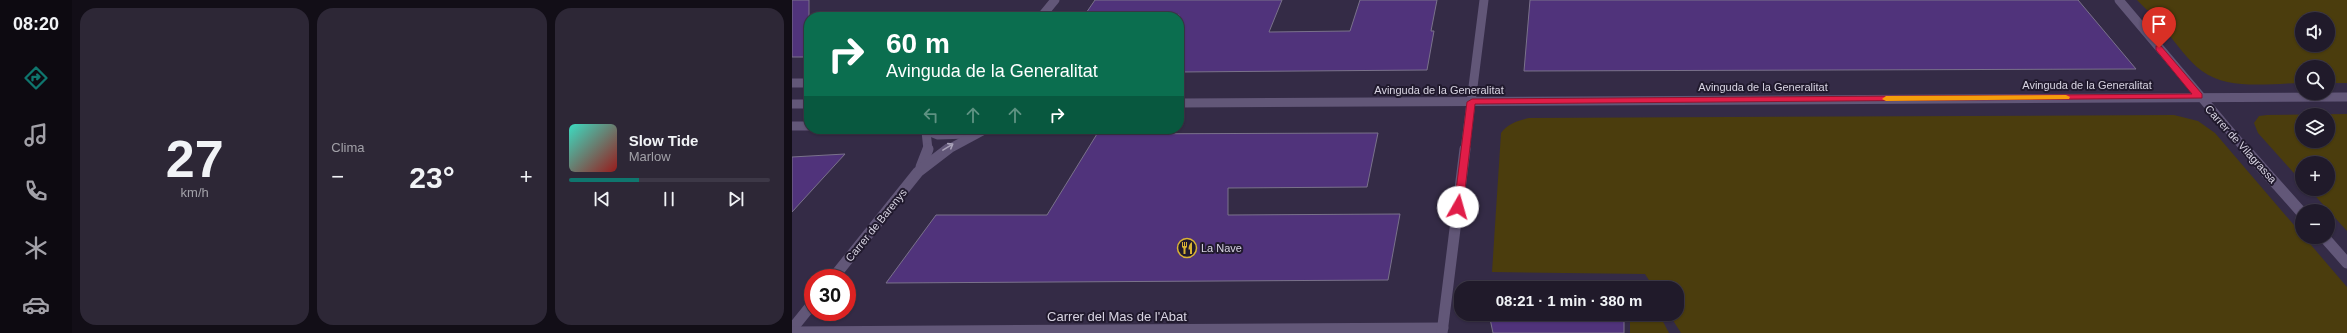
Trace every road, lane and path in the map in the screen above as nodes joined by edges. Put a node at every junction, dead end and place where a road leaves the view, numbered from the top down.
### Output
1 (1055, 0) edge
2 (1484, 0) edge
3 (2118, 0) edge
4 (1045, 12) edge
5 (792, 83) edge
6 (804, 83) edge
7 (2199, 96) junction
8 (2347, 97) edge
9 (1472, 102) junction
10 (1184, 103) edge
11 (792, 104) edge
12 (804, 104) edge
13 (792, 126) edge
14 (804, 126) edge
15 (926, 134) edge
16 (935, 134) edge
17 (963, 134) edge
18 (976, 134) edge
19 (918, 172) junction
20 (2295, 205) edge
21 (2330, 244) edge
22 (2347, 264) edge
23 (840, 269) edge
24 (804, 315) edge
25 (792, 331) edge
26 (1443, 331) edge

1 - 4 street
2 - 9 street
3 - 7 street, Carrer de Vilagrassa
5 - 6 street
7 - 8 street, Avinguda de la Generalitat
7 - 9 street, Avinguda de la Generalitat
7 - 20 street, Carrer de Vilagrassa
9 - 10 street, Avinguda de la Generalitat
9 - 26 street
11 - 12 street
13 - 14 street
15 - 19 street, Carrer de Barenys
16 - 17 street
19 -> 18 street, Carrer de Barenys
19 - 23 street, Carrer de Barenys
21 - 22 street
24 - 25 street
25 - 26 street, Carrer del Mas de l'Abat

